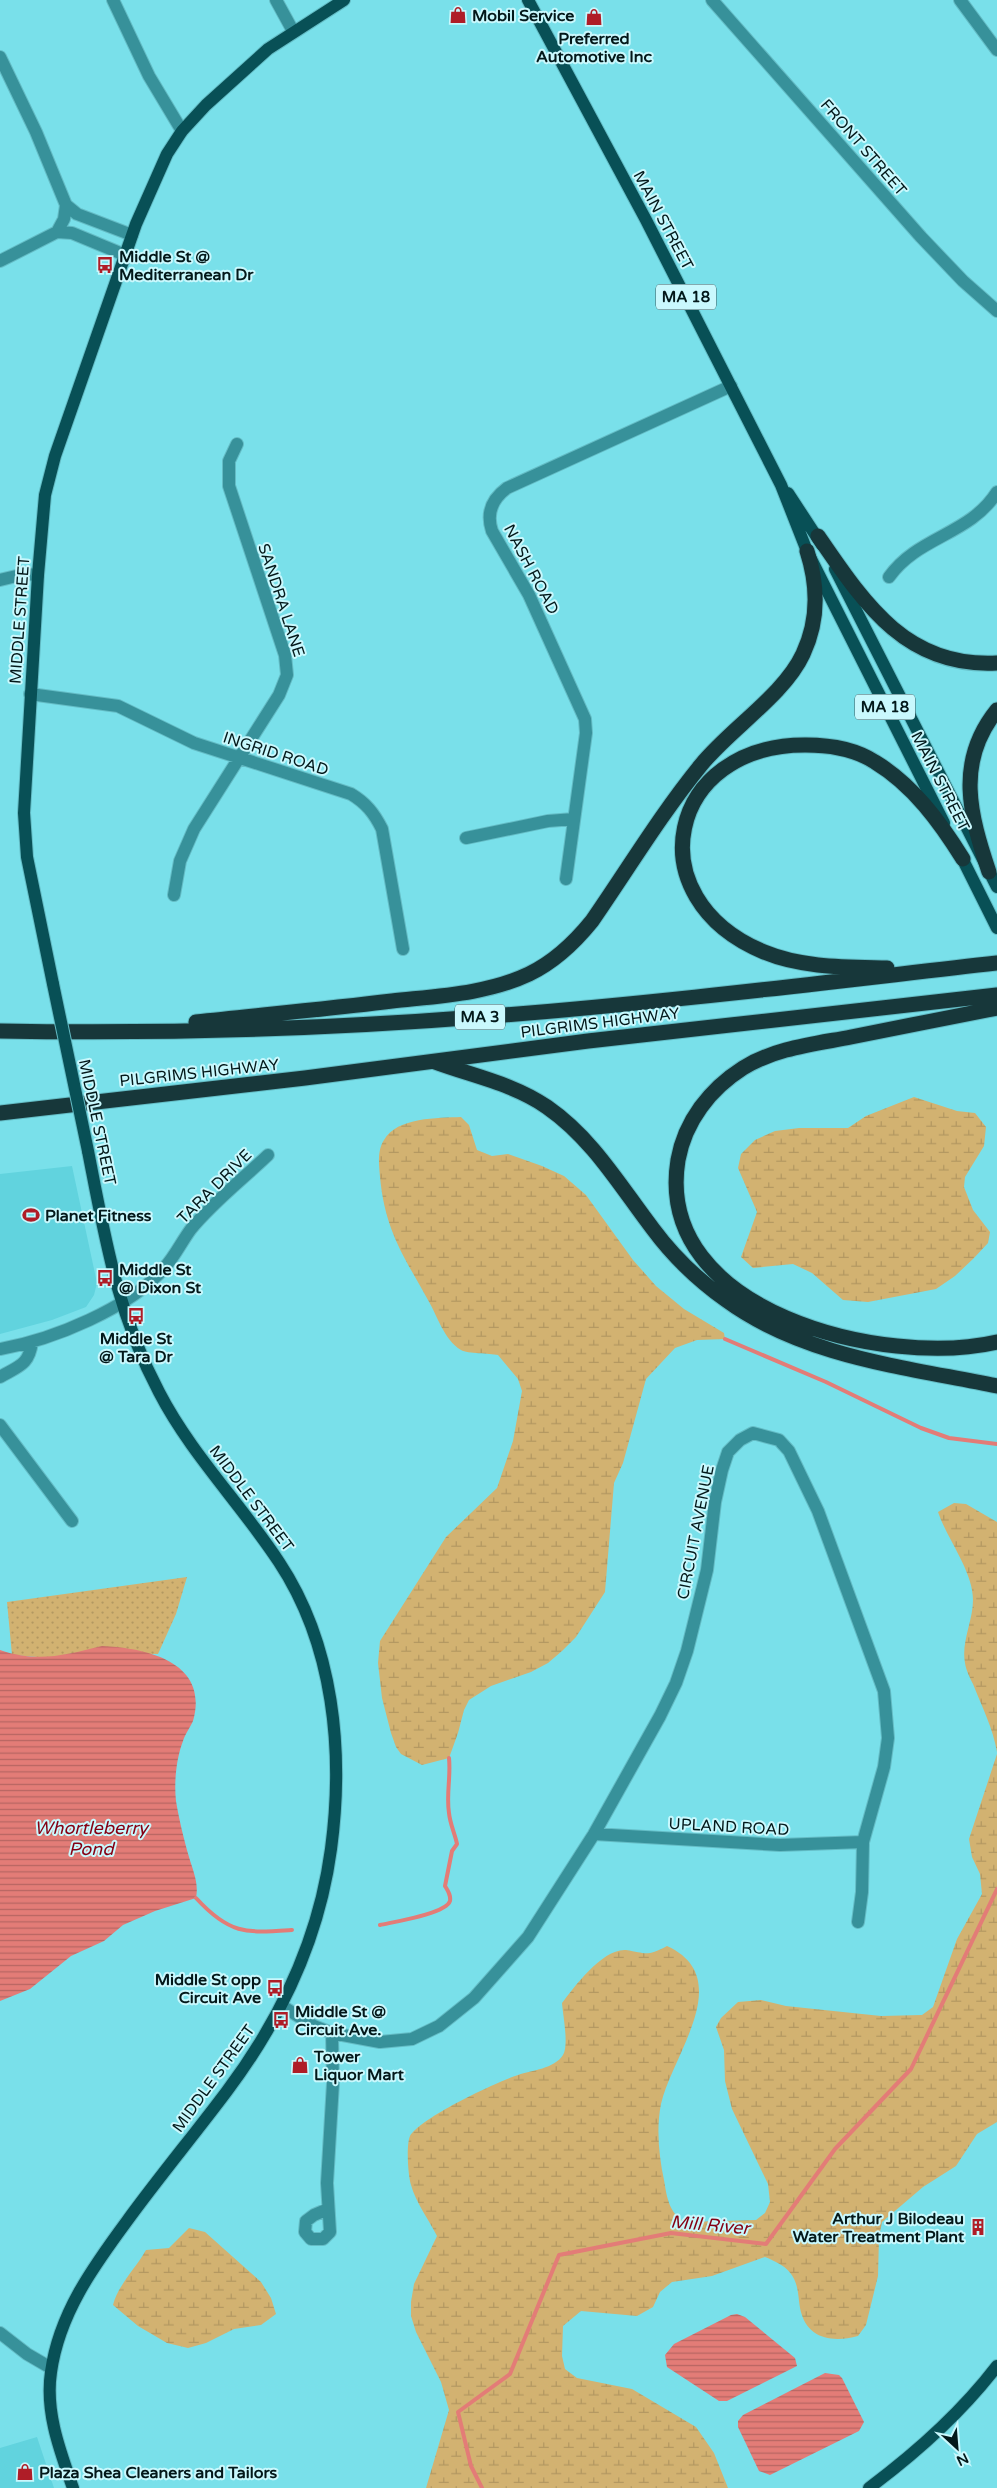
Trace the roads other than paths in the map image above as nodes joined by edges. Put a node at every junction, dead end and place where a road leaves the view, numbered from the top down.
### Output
1 (113, 0) edge
2 (276, 0) edge
3 (344, 0) edge
4 (528, 0) edge
5 (712, 0) edge
6 (960, 0) edge
7 (293, 31) junction
8 (997, 50) edge
9 (0, 57) edge
10 (182, 131) junction
11 (66, 205) junction
12 (57, 232) junction
13 (132, 235) junction
14 (125, 255) junction
15 (0, 261) edge
16 (997, 311) edge
17 (731, 386) junction
18 (237, 444) dead end
19 (781, 485) junction
20 (997, 492) edge
21 (818, 536) junction
22 (807, 551) junction
23 (38, 575) junction
24 (889, 577) dead end
25 (0, 580) edge
26 (997, 662) edge
27 (30, 694) junction
28 (997, 710) edge
29 (239, 757) junction
30 (574, 819) junction
31 (466, 838) dead end
32 (962, 859) junction
33 (989, 872) junction
34 (566, 879) dead end
35 (997, 888) edge
36 (174, 895) dead end
37 (996, 927) edge
38 (403, 949) dead end
39 (997, 963) edge
40 (958, 968) junction
41 (997, 995) edge
42 (997, 1008) edge
43 (0, 1031) edge
44 (94, 1032) junction
45 (431, 1061) junction
46 (0, 1113) edge
47 (268, 1155) dead end
48 (120, 1302) junction
49 (32, 1342) junction
50 (997, 1342) edge
51 (0, 1350) edge
52 (0, 1377) edge
53 (997, 1386) edge
54 (0, 1425) edge
55 (72, 1521) dead end
56 (594, 1834) junction
57 (863, 1842) junction
58 (858, 1922) dead end
59 (282, 2006) junction
60 (332, 2033) junction
61 (328, 2209) dead end
62 (0, 2333) edge
63 (997, 2366) edge
64 (51, 2368) junction
65 (73, 2488) edge
66 (869, 2488) edge

1 - 10 street
2 - 7 street
3 - 7 main road, MIDDLE STREET
4 - 17 main road, MAIN STREET / MA 18
5 - 16 street, FRONT STREET
6 - 8 street
7 - 10 main road, MIDDLE STREET
9 - 11 street
10 - 13 main road, MIDDLE STREET
11 - 12 street
11 - 13 street
12 - 14 street
12 - 15 street
13 - 14 main road, MIDDLE STREET
14 - 23 main road, MIDDLE STREET
17 - 19 main road, MAIN STREET / MA 18
17 - 30 street, NASH ROAD
18 - 29 street, SANDRA LANE
19 - 21 main road, MAIN STREET / MA 18
19 - 22 main road, MAIN STREET / MA 18
20 - 24 street
21 - 26 highway
21 - 33 main road, MAIN STREET / MA 18
22 - 32 main road, MAIN STREET / MA 18
22 - 44 highway
23 - 25 street
23 - 27 main road, MIDDLE STREET
27 - 29 street, INGRID ROAD
27 - 48 main road, MIDDLE STREET, bridge
28 - 33 highway
29 - 36 street, SANDRA LANE
29 - 38 street, INGRID ROAD
30 - 31 street
30 - 34 street, NASH ROAD
32 - 37 main road, MAIN STREET / MA 18
32 - 40 highway
33 - 35 main road, MAIN STREET / MA 18
39 - 40 highway, PILGRIMS HIGHWAY / MA 3
40 - 44 highway, PILGRIMS HIGHWAY / MA 3
41 - 45 highway, PILGRIMS HIGHWAY / MA 3
42 - 50 highway
43 - 44 highway, PILGRIMS HIGHWAY / MA 3
45 - 46 highway, PILGRIMS HIGHWAY / MA 3
45 - 53 highway
47 - 48 street, TARA DRIVE
48 - 49 street, TARA DRIVE
48 - 59 main road, MIDDLE STREET
49 - 51 street, TARA DRIVE
49 - 52 street
54 - 55 street
56 - 57 street, UPLAND ROAD
56 - 57 street, CIRCUIT AVENUE
56 - 60 street, CIRCUIT AVENUE
57 - 58 street, CIRCUIT AVENUE
59 - 60 street, CIRCUIT AVENUE
59 - 64 main road, MIDDLE STREET
60 - 61 street
62 - 64 street
63 - 66 main road
64 - 65 main road, MIDDLE STREET

